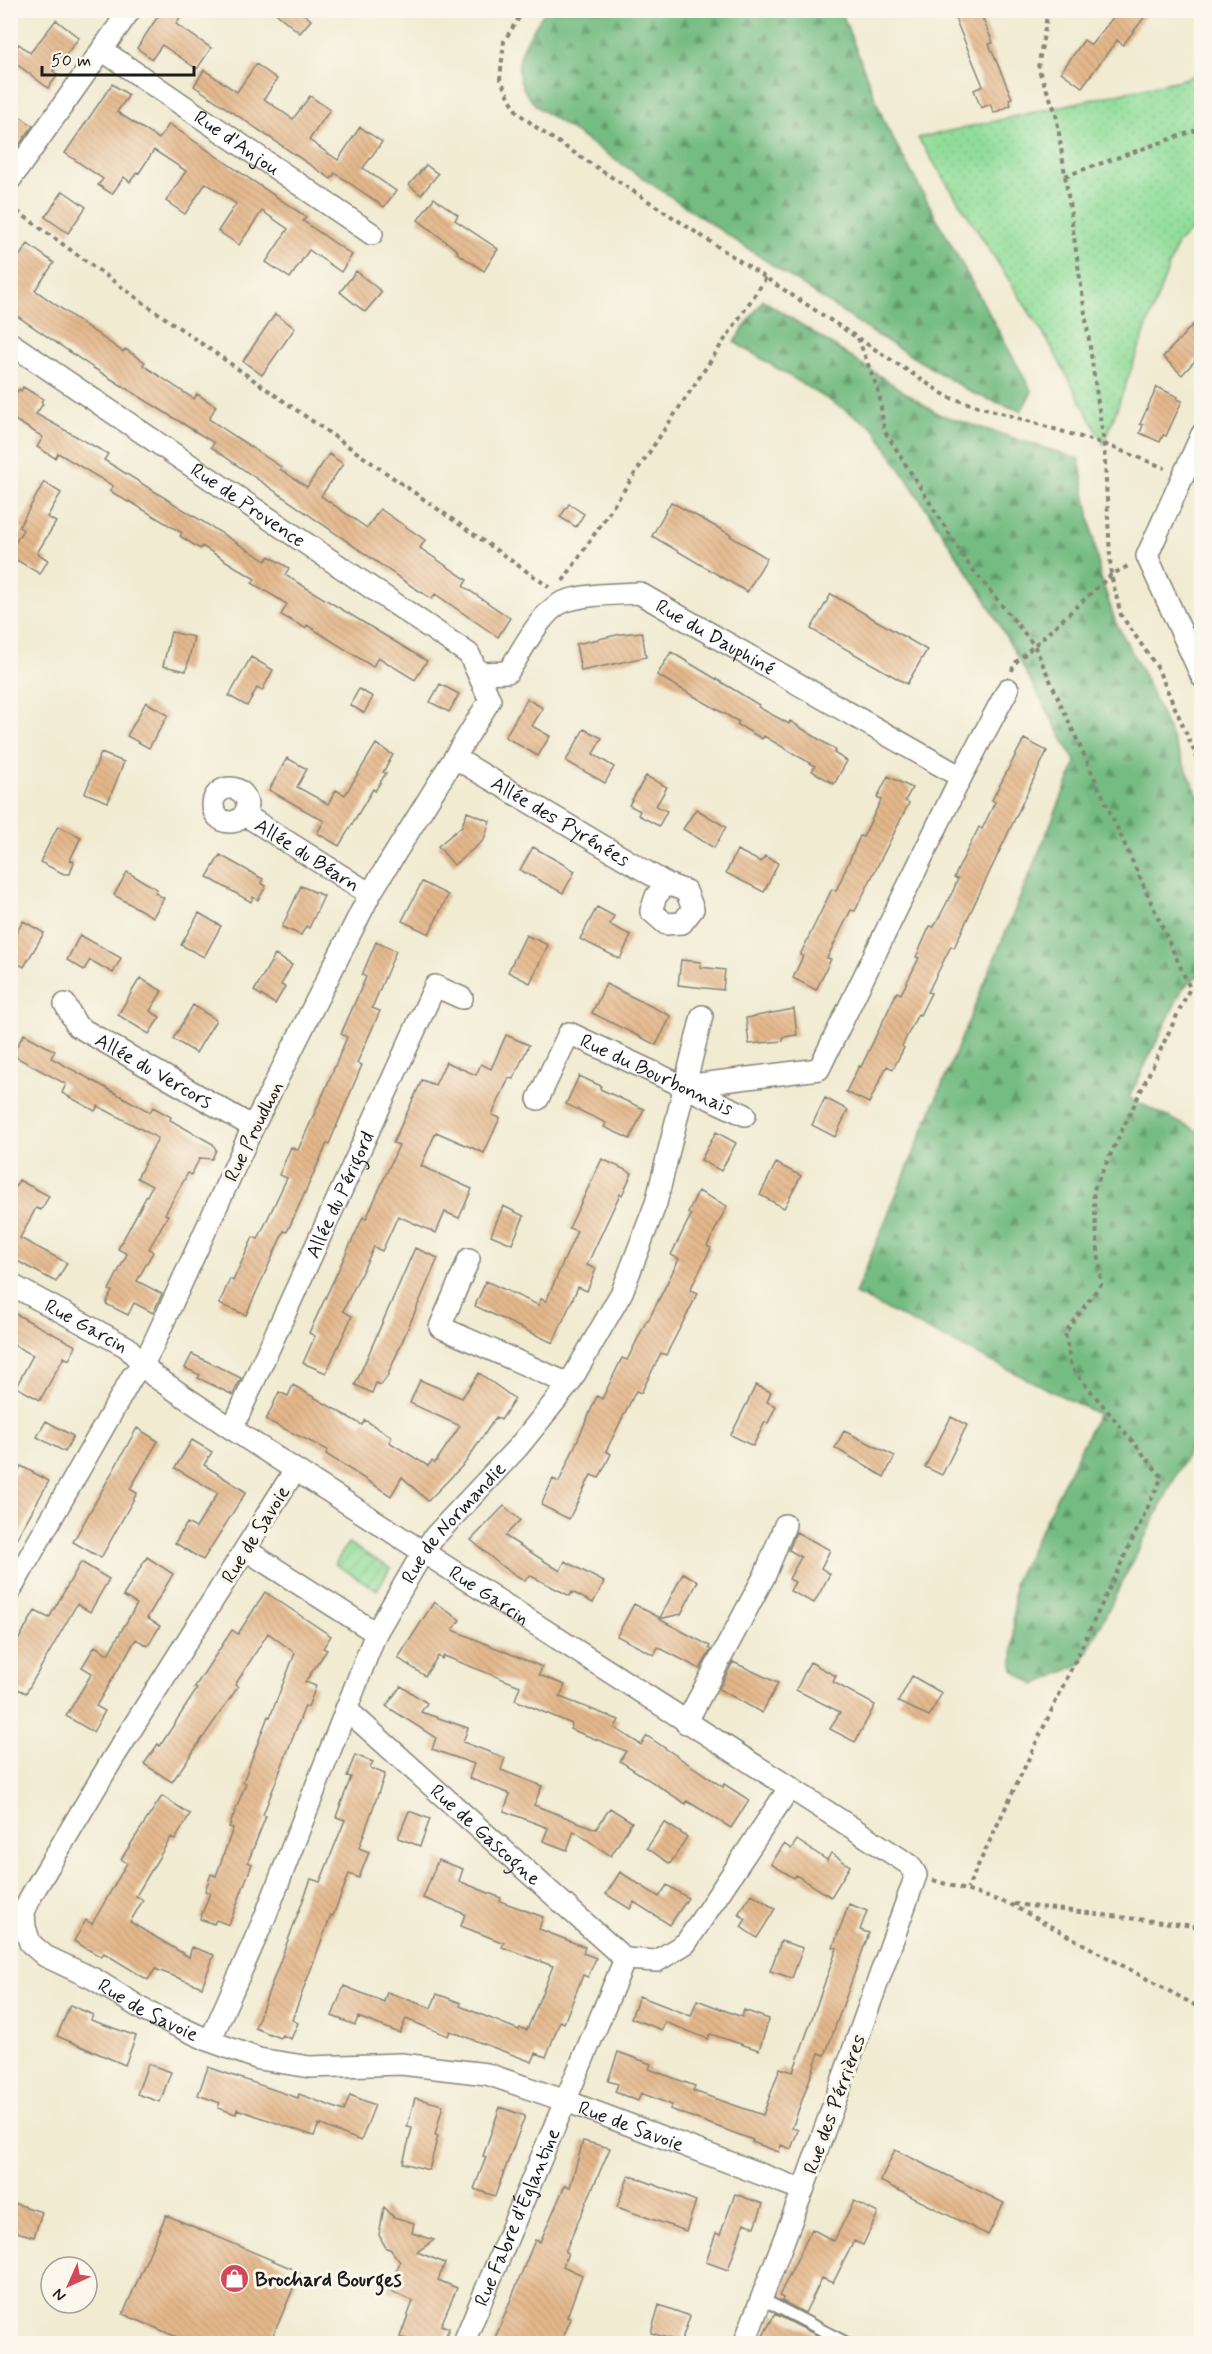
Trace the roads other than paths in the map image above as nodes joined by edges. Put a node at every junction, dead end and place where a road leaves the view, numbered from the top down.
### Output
1 (130, 10) edge
2 (102, 50) junction
3 (10, 180) edge
4 (372, 234) dead end
5 (10, 343) edge
6 (1202, 434) edge
7 (1192, 478) edge
8 (479, 673) junction
9 (1202, 677) edge
10 (1008, 689) road end
11 (455, 758) junction
12 (961, 777) junction
13 (245, 815) dead end
14 (667, 884) dead end
15 (370, 894) junction
16 (462, 998) dead end
17 (65, 1004) dead end
18 (702, 1016) dead end
19 (684, 1086) junction
20 (538, 1099) dead end
21 (746, 1114) dead end
22 (253, 1127) junction
23 (469, 1259) dead end
24 (10, 1284) edge
25 (143, 1364) junction
26 (569, 1384) junction
27 (232, 1429) junction
28 (296, 1470) junction
29 (785, 1525) dead end
30 (246, 1550) junction
31 (423, 1552) junction
32 (10, 1591) edge
33 (376, 1633) junction
34 (346, 1709) junction
35 (686, 1723) junction
36 (790, 1788) junction
37 (913, 1870) joint
38 (625, 1959) junction
39 (210, 2041) junction
40 (566, 2101) junction
41 (804, 2190) junction
42 (762, 2299) junction
43 (464, 2343) edge
44 (744, 2343) edge
45 (849, 2343) edge

1 - 2 street
2 - 3 street
2 - 4 street, Rue d'Anjou
5 - 8 street, Rue de Provence
6 - 7 street
7 - 9 street
8 - 11 street, Rue Proudhon
8 - 12 street, Rue du Dauphiné
10 - 12 street
11 - 14 street, Allée des Pyrénées
11 - 15 street, Rue Proudhon
12 - 19 street
13 - 15 street, Allée du Béarn
15 - 22 street, Rue Proudhon
16 - 27 street, Allée du Périgord
17 - 22 street, Allée du Vercors
18 - 19 street, Rue de Normandie
19 - 20 street, Rue du Bourbonnais
19 - 21 street, Rue du Bourbonnais
19 - 26 street, Rue de Normandie
22 - 25 street, Rue Proudhon
23 - 26 street
24 - 25 street, Rue Garcin
25 - 27 street, Rue Garcin
25 - 32 street, Rue Proudhon
26 - 31 street, Rue de Normandie
27 - 28 street, Rue Garcin
28 - 30 street, Rue de Savoie
28 - 31 street, Rue Garcin
29 - 35 street
30 - 33 street
30 - 39 street, Rue de Savoie
31 - 33 street, Rue de Normandie
31 - 35 street, Rue Garcin
33 - 34 street, Rue de Normandie
34 - 38 street, Rue de Gascogne
34 - 39 street, Rue de Normandie
35 - 36 street, Rue Garcin
36 - 37 street, Rue Garcin
36 - 38 street
37 - 41 street, Rue des Pérrières
38 - 40 street, Rue Fabre d'Églantine
39 - 40 street, Rue de Savoie
40 - 41 street, Rue de Savoie
40 - 43 street, Rue Fabre d'Églantine
41 - 42 street, Rue des Pérrières
42 - 44 street, Rue des Pérrières
42 - 45 lane

